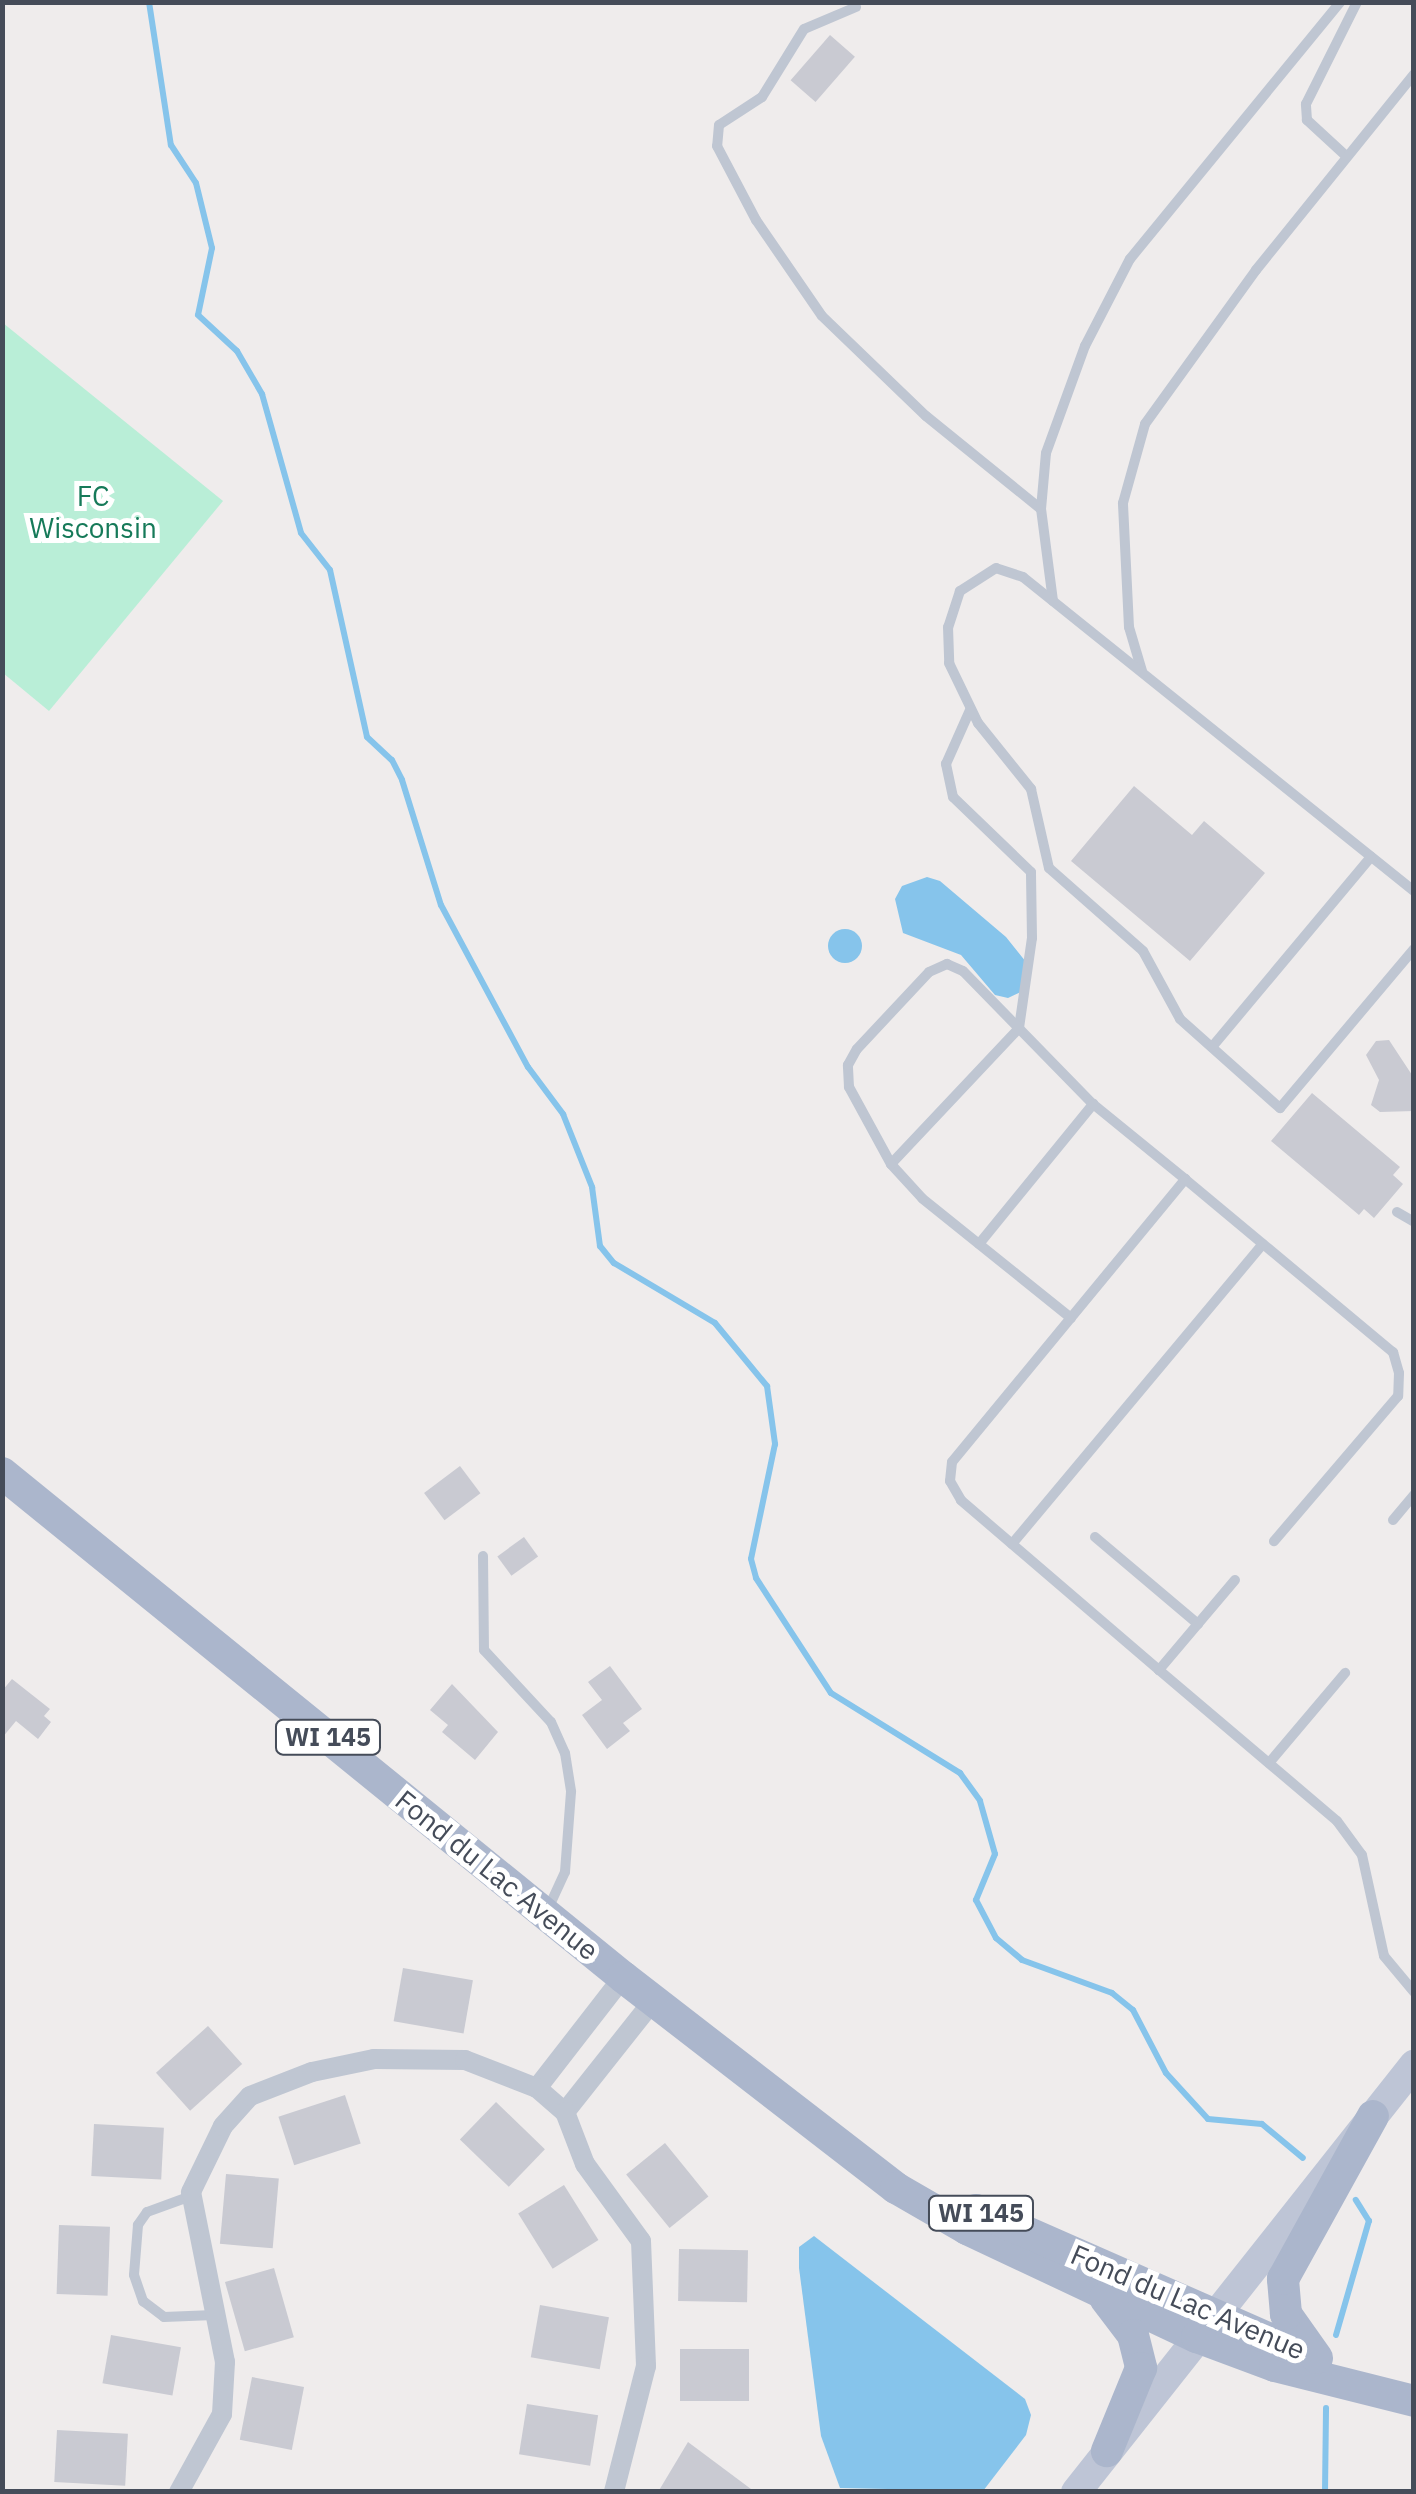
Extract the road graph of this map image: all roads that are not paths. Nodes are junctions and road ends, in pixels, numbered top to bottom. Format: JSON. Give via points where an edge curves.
{"nodes":[{"id":1,"x":1340,"y":2,"type":"edge"},
{"id":2,"x":1357,"y":2,"type":"edge"},
{"id":3,"x":856,"y":8,"type":"dead end"},
{"id":4,"x":1414,"y":74,"type":"edge"},
{"id":5,"x":1345,"y":155,"type":"junction"},
{"id":6,"x":1041,"y":509,"type":"junction"},
{"id":7,"x":1053,"y":602,"type":"junction"},
{"id":8,"x":1143,"y":674,"type":"junction"},
{"id":9,"x":970,"y":710,"type":"junction"},
{"id":10,"x":1370,"y":856,"type":"junction"},
{"id":11,"x":1414,"y":890,"type":"edge"},
{"id":12,"x":1414,"y":949,"type":"edge"},
{"id":13,"x":1019,"y":1028,"type":"junction"},
{"id":14,"x":1212,"y":1047,"type":"junction"},
{"id":15,"x":1094,"y":1104,"type":"junction"},
{"id":16,"x":891,"y":1164,"type":"junction"},
{"id":17,"x":1185,"y":1179,"type":"junction"},
{"id":18,"x":1397,"y":1212,"type":"dead end"},
{"id":19,"x":1414,"y":1222,"type":"edge"},
{"id":20,"x":979,"y":1244,"type":"junction"},
{"id":21,"x":1263,"y":1244,"type":"junction"},
{"id":22,"x":1071,"y":1318,"type":"junction"},
{"id":23,"x":2,"y":1472,"type":"edge"},
{"id":24,"x":1414,"y":1495,"type":"edge"},
{"id":25,"x":1393,"y":1520,"type":"dead end"},
{"id":26,"x":1095,"y":1537,"type":"dead end"},
{"id":27,"x":1274,"y":1542,"type":"dead end"},
{"id":28,"x":1012,"y":1544,"type":"junction"},
{"id":29,"x":483,"y":1556,"type":"dead end"},
{"id":30,"x":1235,"y":1580,"type":"dead end"},
{"id":31,"x":1198,"y":1624,"type":"junction"},
{"id":32,"x":1159,"y":1670,"type":"junction"},
{"id":33,"x":1346,"y":1673,"type":"dead end"},
{"id":34,"x":1269,"y":1763,"type":"junction"},
{"id":35,"x":546,"y":1914,"type":"junction"},
{"id":36,"x":624,"y":1978,"type":"junction"},
{"id":37,"x":1414,"y":1992,"type":"edge"},
{"id":38,"x":653,"y":2001,"type":"junction"},
{"id":39,"x":1414,"y":2065,"type":"edge"},
{"id":40,"x":762,"y":2084,"type":"junction"},
{"id":41,"x":536,"y":2088,"type":"junction"},
{"id":42,"x":565,"y":2112,"type":"junction"},
{"id":43,"x":1373,"y":2116,"type":"junction"},
{"id":44,"x":192,"y":2196,"type":"junction"},
{"id":45,"x":1102,"y":2294,"type":"junction"},
{"id":46,"x":214,"y":2314,"type":"junction"},
{"id":47,"x":1206,"y":2326,"type":"junction"},
{"id":48,"x":1317,"y":2358,"type":"junction"},
{"id":49,"x":1414,"y":2380,"type":"edge"},
{"id":50,"x":1414,"y":2401,"type":"edge"},
{"id":51,"x":1108,"y":2451,"type":"junction"},
{"id":52,"x":179,"y":2492,"type":"edge"},
{"id":53,"x":614,"y":2492,"type":"edge"},
{"id":54,"x":1076,"y":2492,"type":"edge"}],
"edges":[{"from":1,"to":6,"type":"lane","via":[[1130,259],[1085,346],[1046,453]]},
{"from":2,"to":5,"type":"lane","via":[[1306,104],[1306,120]]},
{"from":3,"to":6,"type":"lane","via":[[804,29],[762,97],[720,125],[717,146],[756,220],[822,316],[926,416]]},
{"from":4,"to":5,"type":"lane"},
{"from":5,"to":8,"type":"lane","via":[[1178,373],[1134,450],[1124,489],[1124,546],[1129,626]]},
{"from":6,"to":7,"type":"lane"},
{"from":7,"to":8,"type":"lane"},
{"from":7,"to":9,"type":"lane","via":[[1010,570],[980,573],[965,584],[954,601],[947,646]]},
{"from":8,"to":10,"type":"lane"},
{"from":9,"to":13,"type":"lane","via":[[946,764],[953,796],[1031,872],[1032,938]]},
{"from":9,"to":14,"type":"lane","via":[[1031,789],[1050,868],[1143,952],[1180,1018]]},
{"from":10,"to":11,"type":"lane"},
{"from":10,"to":14,"type":"lane"},
{"from":12,"to":14,"type":"lane","via":[[1280,1108]]},
{"from":13,"to":15,"type":"lane"},
{"from":13,"to":16,"type":"lane"},
{"from":13,"to":16,"type":"lane","via":[[963,971],[947,964],[929,972],[848,1065],[849,1087]]},
{"from":15,"to":17,"type":"lane"},
{"from":15,"to":20,"type":"lane"},
{"from":16,"to":20,"type":"lane"},
{"from":17,"to":21,"type":"lane"},
{"from":17,"to":22,"type":"lane"},
{"from":18,"to":19,"type":"lane"},
{"from":20,"to":22,"type":"lane"},
{"from":21,"to":27,"type":"lane","via":[[1393,1352],[1399,1373],[1398,1396]]},
{"from":21,"to":28,"type":"lane"},
{"from":22,"to":28,"type":"lane","via":[[952,1462],[950,1481],[961,1500]]},
{"from":23,"to":35,"type":"main road","name":"Fond du Lac Avenue","number":"WI 145"},
{"from":24,"to":25,"type":"lane"},
{"from":26,"to":31,"type":"lane"},
{"from":28,"to":32,"type":"lane"},
{"from":29,"to":35,"type":"lane","via":[[484,1650],[552,1722],[565,1753],[571,1792],[565,1872]]},
{"from":30,"to":31,"type":"lane"},
{"from":31,"to":32,"type":"lane"},
{"from":32,"to":34,"type":"lane"},
{"from":33,"to":34,"type":"lane"},
{"from":34,"to":37,"type":"lane","via":[[1336,1821],[1362,1856],[1384,1956]]},
{"from":35,"to":36,"type":"main road","name":"Fond du Lac Avenue","number":"WI 145"},
{"from":36,"to":38,"type":"main road","name":"Fond du Lac Avenue","number":"WI 145"},
{"from":36,"to":41,"type":"street"},
{"from":38,"to":40,"type":"main road","name":"Fond du Lac Avenue","number":"WI 145"},
{"from":38,"to":42,"type":"street"},
{"from":39,"to":43,"type":"street"},
{"from":40,"to":45,"type":"main road","name":"Fond du Lac Avenue","number":"WI 145","via":[[827,2141],[910,2197]]},
{"from":40,"to":47,"type":"main road","name":"Fond du Lac Avenue","number":"WI 145","via":[[976,2210]]},
{"from":41,"to":42,"type":"street"},
{"from":41,"to":44,"type":"street","via":[[465,2060],[374,2059],[312,2072],[250,2096],[223,2126]]},
{"from":42,"to":53,"type":"street","via":[[585,2164],[641,2241],[646,2366]]},
{"from":43,"to":47,"type":"street"},
{"from":43,"to":48,"type":"main road","via":[[1283,2279],[1286,2314]]},
{"from":44,"to":46,"type":"street"},
{"from":44,"to":46,"type":"lane","via":[[147,2212],[138,2225],[134,2276],[144,2301],[164,2317]]},
{"from":45,"to":47,"type":"main road","name":"Fond du Lac Avenue","number":"WI 145"},
{"from":45,"to":51,"type":"main road","via":[[1133,2336],[1141,2368]]},
{"from":46,"to":52,"type":"street","via":[[226,2362],[222,2414]]},
{"from":47,"to":48,"type":"main road","name":"Fond du Lac Avenue","number":"WI 145"},
{"from":47,"to":50,"type":"main road","name":"Fond du Lac Avenue","number":"WI 145","via":[[1274,2366]]},
{"from":47,"to":51,"type":"street"},
{"from":48,"to":49,"type":"main road","name":"Fond du Lac Avenue","number":"WI 145"},
{"from":51,"to":54,"type":"street"}]}
